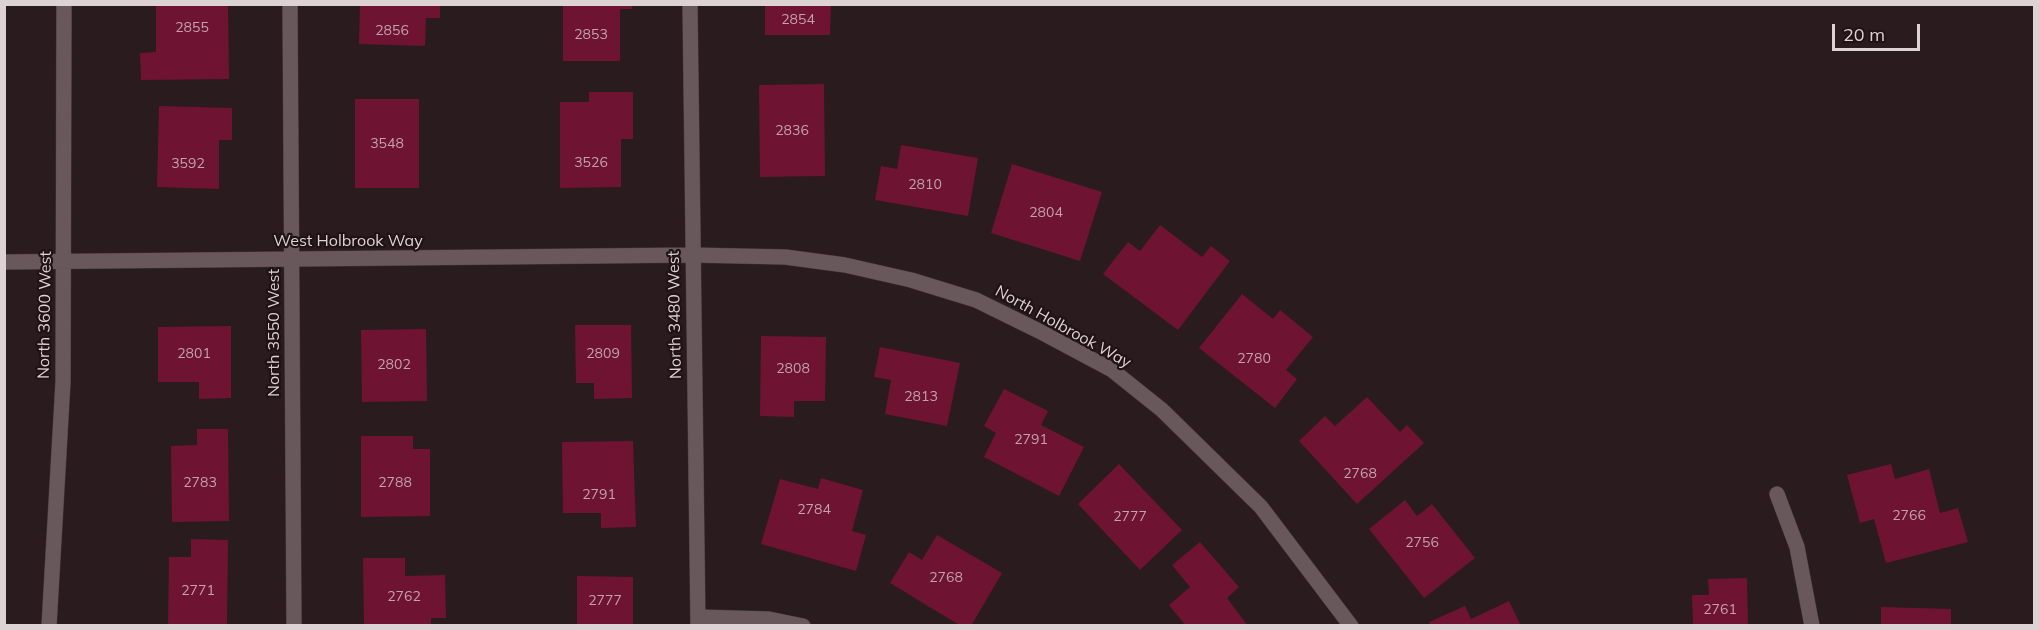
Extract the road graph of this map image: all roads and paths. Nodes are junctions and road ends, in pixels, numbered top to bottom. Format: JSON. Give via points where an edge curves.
{"nodes":[{"id":1,"x":64,"y":4,"type":"edge"},
{"id":2,"x":290,"y":4,"type":"edge"},
{"id":3,"x":690,"y":4,"type":"edge"},
{"id":4,"x":692,"y":255,"type":"junction"},
{"id":5,"x":292,"y":259,"type":"junction"},
{"id":6,"x":64,"y":261,"type":"junction"},
{"id":7,"x":4,"y":262,"type":"edge"},
{"id":8,"x":1776,"y":494,"type":"dead end"},
{"id":9,"x":698,"y":621,"type":"edge"},
{"id":10,"x":49,"y":626,"type":"edge"},
{"id":11,"x":294,"y":626,"type":"edge"},
{"id":12,"x":803,"y":626,"type":"edge"},
{"id":13,"x":1351,"y":626,"type":"edge"},
{"id":14,"x":1812,"y":626,"type":"edge"}],
"edges":[{"from":1,"to":6,"type":"street","name":"North 3600 West"},
{"from":2,"to":5,"type":"street","name":"North 3550 West"},
{"from":3,"to":4,"type":"street","name":"North 3480 West"},
{"from":4,"to":5,"type":"street","name":"West Holbrook Way"},
{"from":4,"to":9,"type":"street","name":"North 3480 West"},
{"from":4,"to":13,"type":"street","name":"North Holbrook Way","via":[[785,257],[911,280],[976,300],[1112,370],[1162,410],[1261,507]]},
{"from":5,"to":6,"type":"street","name":"West Holbrook Way"},
{"from":5,"to":11,"type":"street","name":"North 3550 West"},
{"from":6,"to":7,"type":"street","name":"West Holbrook Way"},
{"from":6,"to":10,"type":"street","name":"North 3600 West","via":[[60,440]]},
{"from":8,"to":14,"type":"street","via":[[1797,547]]},
{"from":9,"to":12,"type":"street","via":[[768,618]]}]}
